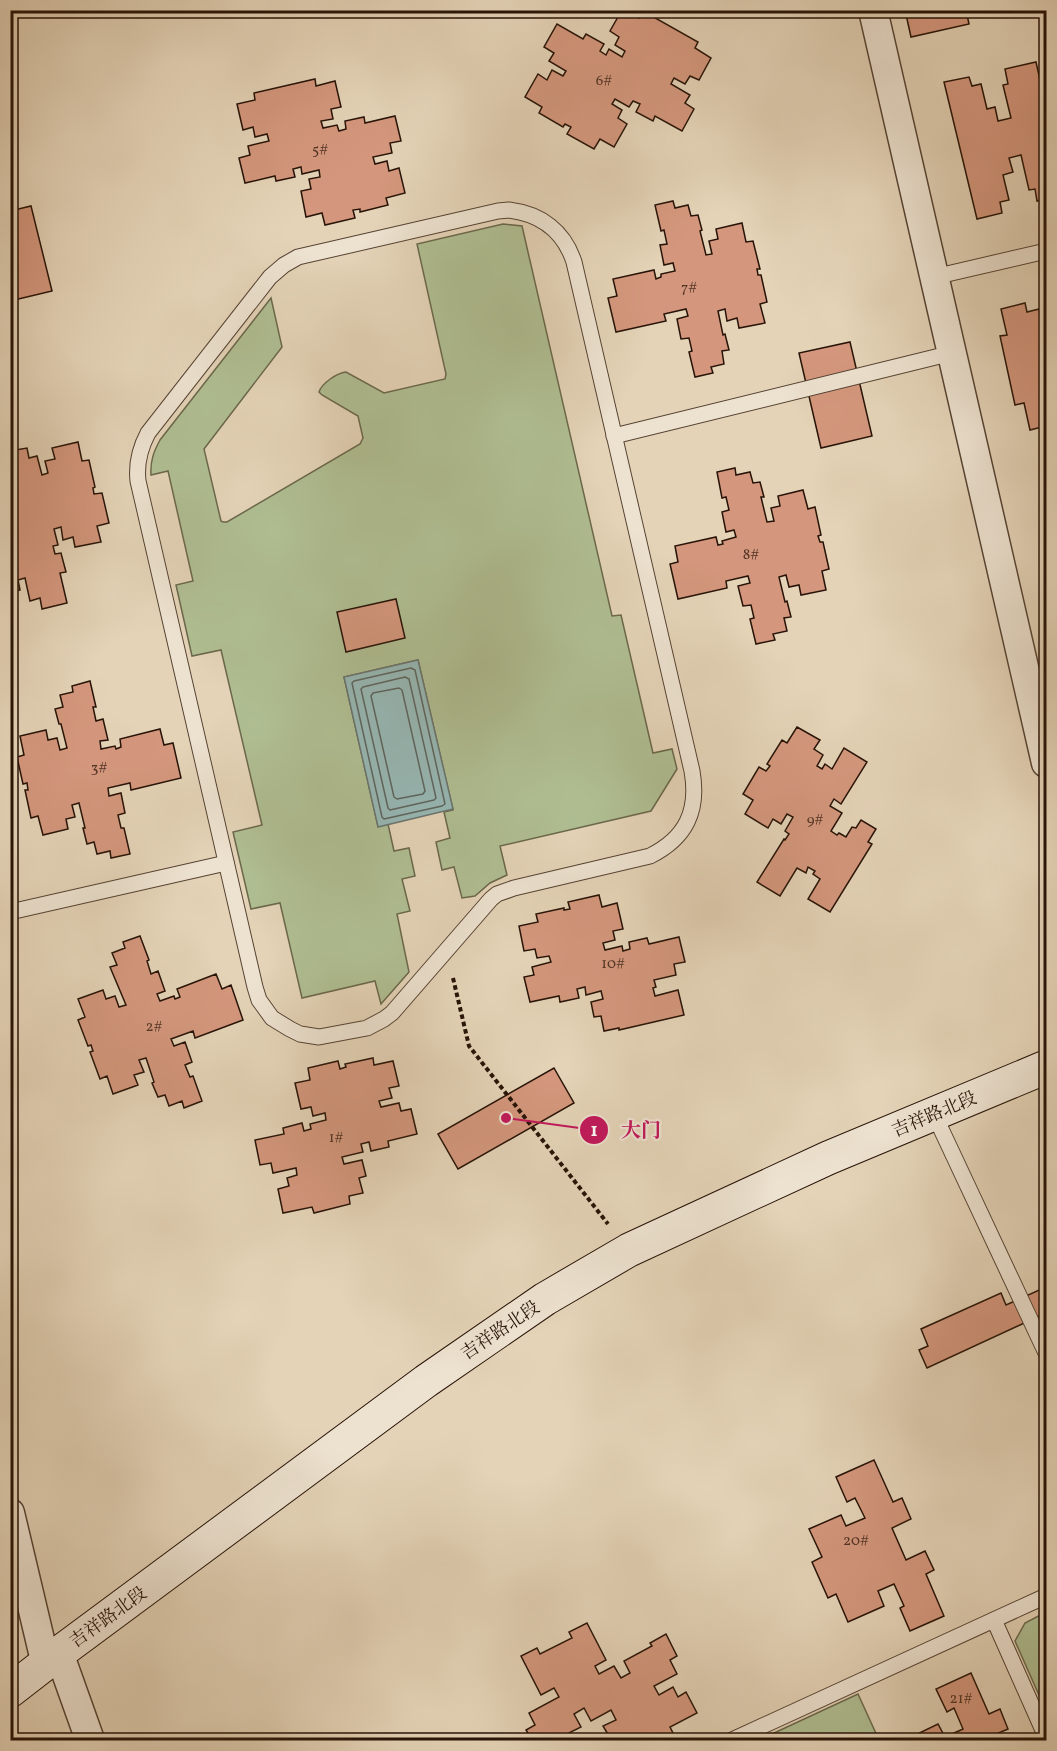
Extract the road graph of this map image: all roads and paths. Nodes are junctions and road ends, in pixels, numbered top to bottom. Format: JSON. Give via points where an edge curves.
{"nodes":[{"id":1,"x":873,"y":10,"type":"edge"},
{"id":2,"x":1047,"y":251,"type":"edge"},
{"id":3,"x":934,"y":277,"type":"junction"},
{"id":4,"x":952,"y":353,"type":"junction"},
{"id":5,"x":614,"y":436,"type":"junction"},
{"id":6,"x":1047,"y":763,"type":"edge"},
{"id":7,"x":226,"y":863,"type":"junction"},
{"id":8,"x":10,"y":912,"type":"edge"},
{"id":9,"x":447,"y":950,"type":"junction"},
{"id":10,"x":1047,"y":1067,"type":"edge"},
{"id":11,"x":934,"y":1114,"type":"junction"},
{"id":12,"x":629,"y":1250,"type":"junction"},
{"id":13,"x":1047,"y":1353,"type":"edge"},
{"id":14,"x":10,"y":1513,"type":"edge"},
{"id":15,"x":1047,"y":1596,"type":"edge"},
{"id":16,"x":994,"y":1620,"type":"junction"},
{"id":17,"x":53,"y":1659,"type":"junction"},
{"id":18,"x":10,"y":1691,"type":"edge"},
{"id":19,"x":1047,"y":1737,"type":"edge"},
{"id":20,"x":90,"y":1740,"type":"edge"},
{"id":21,"x":732,"y":1740,"type":"edge"}],
"edges":[{"from":1,"to":3,"type":"street"},
{"from":2,"to":3,"type":"lane"},
{"from":3,"to":4,"type":"street"},
{"from":4,"to":5,"type":"lane"},
{"from":4,"to":6,"type":"street"},
{"from":5,"to":7,"type":"lane","via":[[571,252],[558,233],[538,218],[518,211],[498,211],[298,257],[270,277],[148,432],[138,463],[138,481]]},
{"from":5,"to":9,"type":"lane","via":[[692,771],[693,810],[676,839],[650,856],[497,894]]},
{"from":7,"to":8,"type":"lane"},
{"from":7,"to":9,"type":"lane","via":[[259,1000],[272,1018],[300,1034],[330,1036],[367,1028],[384,1019]]},
{"from":9,"to":12,"type":"path","via":[[469,1046]]},
{"from":10,"to":11,"type":"street","name":"吉祥路北段"},
{"from":11,"to":12,"type":"street","name":"吉祥路北段"},
{"from":11,"to":13,"type":"lane"},
{"from":12,"to":17,"type":"street","name":"吉祥路北段","via":[[545,1299],[426,1381]]},
{"from":14,"to":17,"type":"street"},
{"from":15,"to":16,"type":"lane"},
{"from":16,"to":19,"type":"lane"},
{"from":16,"to":21,"type":"lane"},
{"from":17,"to":18,"type":"street","name":"吉祥路北段"},
{"from":17,"to":20,"type":"street"}]}
